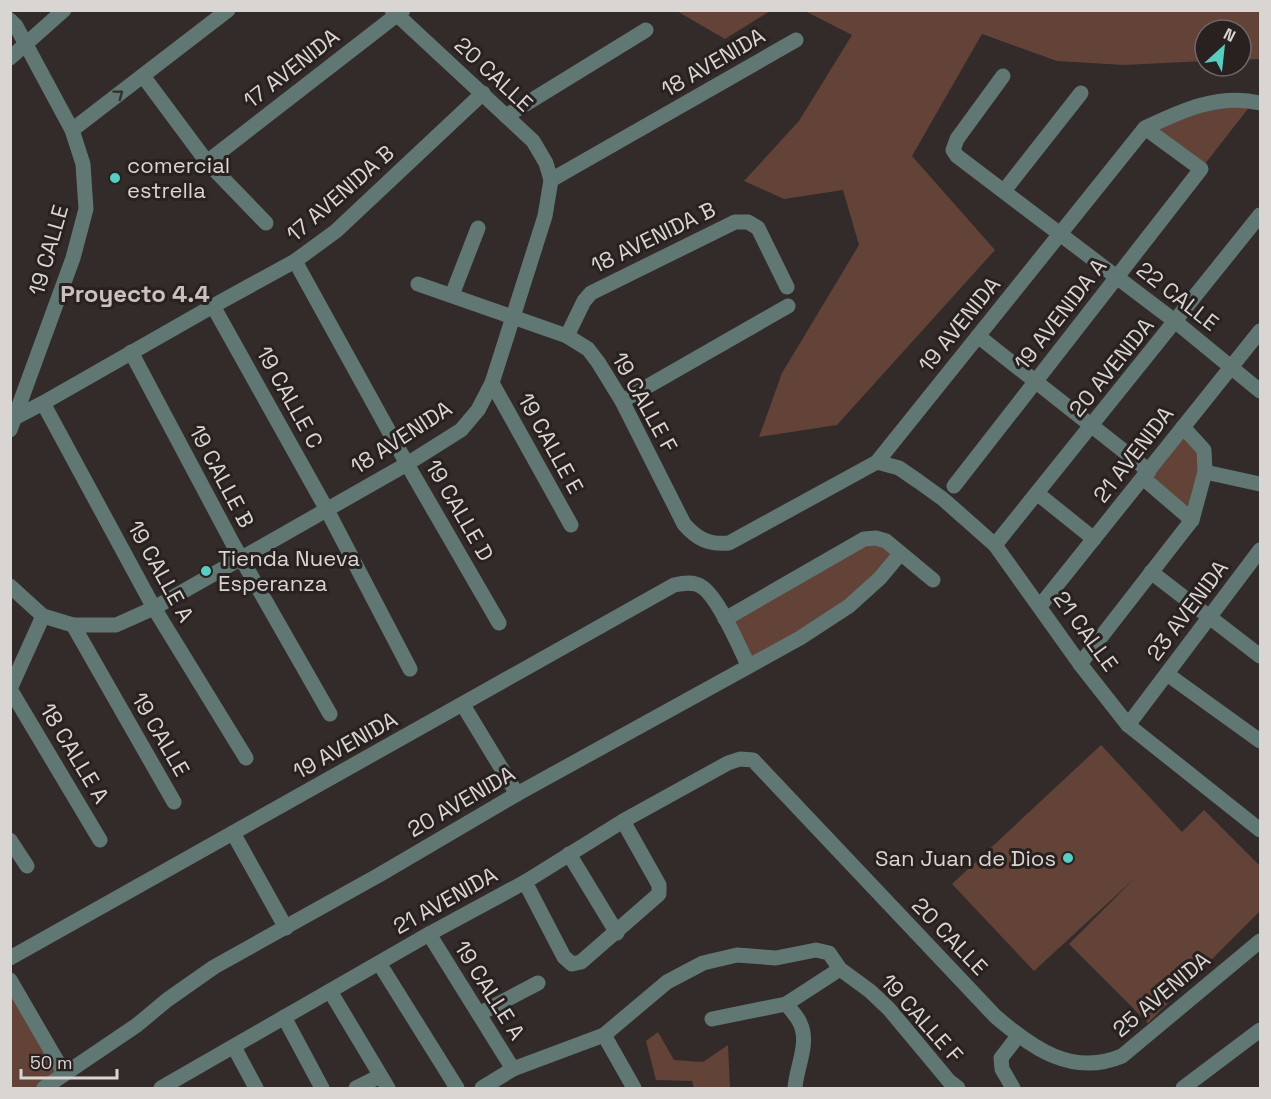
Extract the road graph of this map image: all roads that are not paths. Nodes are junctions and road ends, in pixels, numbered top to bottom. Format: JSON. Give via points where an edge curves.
{"nodes":[{"id":1,"x":64,"y":10,"type":"edge"},
{"id":2,"x":228,"y":10,"type":"edge"},
{"id":3,"x":397,"y":12,"type":"edge"},
{"id":4,"x":10,"y":20,"type":"edge"},
{"id":5,"x":646,"y":30,"type":"dead end"},
{"id":6,"x":796,"y":40,"type":"dead end"},
{"id":7,"x":26,"y":45,"type":"junction"},
{"id":8,"x":10,"y":58,"type":"edge"},
{"id":9,"x":143,"y":76,"type":"junction"},
{"id":10,"x":1003,"y":76,"type":"dead end"},
{"id":11,"x":483,"y":93,"type":"junction"},
{"id":12,"x":1081,"y":93,"type":"dead end"},
{"id":13,"x":1260,"y":103,"type":"edge"},
{"id":14,"x":506,"y":116,"type":"junction"},
{"id":15,"x":1145,"y":128,"type":"junction"},
{"id":16,"x":72,"y":130,"type":"junction"},
{"id":17,"x":207,"y":162,"type":"junction"},
{"id":18,"x":551,"y":180,"type":"junction"},
{"id":19,"x":1004,"y":191,"type":"junction"},
{"id":20,"x":1260,"y":215,"type":"edge"},
{"id":21,"x":266,"y":223,"type":"dead end"},
{"id":22,"x":478,"y":228,"type":"dead end"},
{"id":23,"x":1059,"y":235,"type":"junction"},
{"id":24,"x":296,"y":261,"type":"junction"},
{"id":25,"x":1117,"y":277,"type":"junction"},
{"id":26,"x":418,"y":284,"type":"dead end"},
{"id":27,"x":787,"y":287,"type":"dead end"},
{"id":28,"x":452,"y":295,"type":"junction"},
{"id":29,"x":213,"y":306,"type":"junction"},
{"id":30,"x":788,"y":306,"type":"dead end"},
{"id":31,"x":514,"y":316,"type":"junction"},
{"id":32,"x":1176,"y":322,"type":"junction"},
{"id":33,"x":1260,"y":331,"type":"edge"},
{"id":34,"x":567,"y":336,"type":"junction"},
{"id":35,"x":978,"y":336,"type":"junction"},
{"id":36,"x":131,"y":352,"type":"junction"},
{"id":37,"x":1232,"y":367,"type":"junction"},
{"id":38,"x":1036,"y":381,"type":"junction"},
{"id":39,"x":492,"y":383,"type":"junction"},
{"id":40,"x":1260,"y":391,"type":"edge"},
{"id":41,"x":49,"y":400,"type":"junction"},
{"id":42,"x":622,"y":401,"type":"junction"},
{"id":43,"x":12,"y":424,"type":"edge"},
{"id":44,"x":1092,"y":425,"type":"junction"},
{"id":45,"x":1183,"y":427,"type":"junction"},
{"id":46,"x":877,"y":462,"type":"junction"},
{"id":47,"x":407,"y":464,"type":"junction"},
{"id":48,"x":1205,"y":472,"type":"junction"},
{"id":49,"x":1146,"y":475,"type":"junction"},
{"id":50,"x":1260,"y":484,"type":"edge"},
{"id":51,"x":954,"y":486,"type":"dead end"},
{"id":52,"x":1038,"y":494,"type":"junction"},
{"id":53,"x":327,"y":510,"type":"junction"},
{"id":54,"x":1192,"y":520,"type":"junction"},
{"id":55,"x":571,"y":525,"type":"dead end"},
{"id":56,"x":1094,"y":539,"type":"junction"},
{"id":57,"x":707,"y":542,"type":"joint"},
{"id":58,"x":995,"y":545,"type":"junction"},
{"id":59,"x":1260,"y":550,"type":"edge"},
{"id":60,"x":900,"y":554,"type":"junction"},
{"id":61,"x":241,"y":558,"type":"junction"},
{"id":62,"x":1151,"y":572,"type":"junction"},
{"id":63,"x":933,"y":580,"type":"dead end"},
{"id":64,"x":10,"y":586,"type":"edge"},
{"id":65,"x":1040,"y":606,"type":"junction"},
{"id":66,"x":154,"y":608,"type":"junction"},
{"id":67,"x":43,"y":616,"type":"junction"},
{"id":68,"x":1210,"y":616,"type":"junction"},
{"id":69,"x":725,"y":619,"type":"junction"},
{"id":70,"x":499,"y":623,"type":"dead end"},
{"id":71,"x":73,"y":625,"type":"junction"},
{"id":72,"x":1260,"y":656,"type":"edge"},
{"id":73,"x":1080,"y":664,"type":"junction"},
{"id":74,"x":748,"y":665,"type":"junction"},
{"id":75,"x":410,"y":669,"type":"dead end"},
{"id":76,"x":1167,"y":674,"type":"junction"},
{"id":77,"x":10,"y":689,"type":"edge"},
{"id":78,"x":463,"y":705,"type":"junction"},
{"id":79,"x":330,"y":714,"type":"dead end"},
{"id":80,"x":1128,"y":725,"type":"junction"},
{"id":81,"x":1260,"y":741,"type":"edge"},
{"id":82,"x":246,"y":758,"type":"dead end"},
{"id":83,"x":753,"y":760,"type":"joint"},
{"id":84,"x":517,"y":794,"type":"junction"},
{"id":85,"x":174,"y":802,"type":"dead end"},
{"id":86,"x":623,"y":821,"type":"junction"},
{"id":87,"x":1260,"y":828,"type":"edge"},
{"id":88,"x":234,"y":834,"type":"junction"},
{"id":89,"x":10,"y":840,"type":"edge"},
{"id":90,"x":100,"y":840,"type":"dead end"},
{"id":91,"x":569,"y":854,"type":"junction"},
{"id":92,"x":27,"y":866,"type":"dead end"},
{"id":93,"x":525,"y":882,"type":"junction"},
{"id":94,"x":286,"y":928,"type":"junction"},
{"id":95,"x":617,"y":933,"type":"junction"},
{"id":96,"x":429,"y":934,"type":"junction"},
{"id":97,"x":1260,"y":941,"type":"edge"},
{"id":98,"x":10,"y":958,"type":"edge"},
{"id":99,"x":379,"y":963,"type":"junction"},
{"id":100,"x":840,"y":969,"type":"junction"},
{"id":101,"x":10,"y":980,"type":"edge"},
{"id":102,"x":538,"y":983,"type":"dead end"},
{"id":103,"x":330,"y":991,"type":"junction"},
{"id":104,"x":786,"y":1004,"type":"junction"},
{"id":105,"x":479,"y":1014,"type":"junction"},
{"id":106,"x":284,"y":1017,"type":"junction"},
{"id":107,"x":712,"y":1019,"type":"dead end"},
{"id":108,"x":1260,"y":1030,"type":"edge"},
{"id":109,"x":604,"y":1035,"type":"junction"},
{"id":110,"x":1018,"y":1036,"type":"junction"},
{"id":111,"x":234,"y":1047,"type":"junction"},
{"id":112,"x":1048,"y":1054,"type":"joint"},
{"id":113,"x":513,"y":1069,"type":"junction"},
{"id":114,"x":64,"y":1073,"type":"junction"},
{"id":115,"x":384,"y":1082,"type":"edge"},
{"id":116,"x":628,"y":1086,"type":"edge"},
{"id":117,"x":44,"y":1089,"type":"edge"},
{"id":118,"x":161,"y":1089,"type":"edge"},
{"id":119,"x":256,"y":1089,"type":"edge"},
{"id":120,"x":322,"y":1089,"type":"edge"},
{"id":121,"x":356,"y":1089,"type":"edge"},
{"id":122,"x":457,"y":1089,"type":"edge"},
{"id":123,"x":482,"y":1089,"type":"edge"},
{"id":124,"x":795,"y":1089,"type":"edge"},
{"id":125,"x":958,"y":1089,"type":"edge"},
{"id":126,"x":1012,"y":1089,"type":"edge"},
{"id":127,"x":1183,"y":1089,"type":"edge"}],
"edges":[{"from":1,"to":7,"type":"street"},
{"from":2,"to":9,"type":"street"},
{"from":3,"to":11,"type":"street","name":"20 CALLE"},
{"from":3,"to":17,"type":"street","name":"17 AVENIDA"},
{"from":4,"to":7,"type":"street","name":"19 CALLE"},
{"from":5,"to":14,"type":"street"},
{"from":6,"to":18,"type":"street","name":"18 AVENIDA"},
{"from":7,"to":8,"type":"street"},
{"from":7,"to":16,"type":"street","name":"19 CALLE"},
{"from":16,"to":9,"type":"street","one_way":true},
{"from":9,"to":17,"type":"street"},
{"from":10,"to":19,"type":"street","name":"22 CALLE","via":[[953,150]]},
{"from":11,"to":14,"type":"street","name":"20 CALLE"},
{"from":11,"to":24,"type":"street","name":"17 AVENIDA B","via":[[336,231]]},
{"from":12,"to":19,"type":"street"},
{"from":13,"to":15,"type":"street","name":"19 AVENIDA","via":[[1220,100],[1184,110]]},
{"from":14,"to":18,"type":"street","name":"20 CALLE","via":[[533,141]]},
{"from":15,"to":23,"type":"street","name":"19 AVENIDA"},
{"from":15,"to":25,"type":"street","name":"19 AVENIDA A","via":[[1201,169]]},
{"from":16,"to":43,"type":"street","name":"19 CALLE","via":[[83,164],[86,209],[73,258]]},
{"from":17,"to":21,"type":"street"},
{"from":18,"to":31,"type":"street","name":"18 AVENIDA","via":[[545,216]]},
{"from":19,"to":23,"type":"street","name":"22 CALLE"},
{"from":20,"to":32,"type":"street","name":"20 AVENIDA"},
{"from":22,"to":28,"type":"street"},
{"from":23,"to":25,"type":"street","name":"22 CALLE"},
{"from":23,"to":35,"type":"street","name":"19 AVENIDA"},
{"from":24,"to":29,"type":"street","name":"17 AVENIDA B"},
{"from":24,"to":47,"type":"street","name":"19 CALLE D"},
{"from":25,"to":32,"type":"street","name":"22 CALLE"},
{"from":25,"to":38,"type":"street","name":"19 AVENIDA A"},
{"from":26,"to":28,"type":"street"},
{"from":27,"to":34,"type":"street","name":"18 AVENIDA B","via":[[758,228],[748,222],[735,222],[591,293]]},
{"from":28,"to":31,"type":"street"},
{"from":29,"to":36,"type":"street","name":"17 AVENIDA B"},
{"from":29,"to":53,"type":"street","name":"19 CALLE C"},
{"from":30,"to":42,"type":"street"},
{"from":31,"to":34,"type":"street","name":"19 CALLE F"},
{"from":31,"to":39,"type":"street","name":"18 AVENIDA"},
{"from":32,"to":37,"type":"street","name":"22 CALLE"},
{"from":32,"to":44,"type":"street","name":"20 AVENIDA"},
{"from":33,"to":37,"type":"street","name":"21 AVENIDA"},
{"from":34,"to":42,"type":"street","name":"19 CALLE F","via":[[588,348]]},
{"from":35,"to":38,"type":"street"},
{"from":35,"to":46,"type":"street","name":"19 AVENIDA"},
{"from":36,"to":41,"type":"street","name":"17 AVENIDA B"},
{"from":36,"to":61,"type":"street","name":"19 CALLE B"},
{"from":37,"to":40,"type":"street","name":"22 CALLE"},
{"from":37,"to":45,"type":"street","name":"21 AVENIDA"},
{"from":38,"to":44,"type":"street"},
{"from":38,"to":51,"type":"street","name":"19 AVENIDA A"},
{"from":39,"to":47,"type":"street","name":"18 AVENIDA","via":[[478,410],[461,430]]},
{"from":39,"to":55,"type":"street","name":"19 CALLE E"},
{"from":41,"to":43,"type":"street"},
{"from":41,"to":66,"type":"street","name":"19 CALLE A"},
{"from":42,"to":57,"type":"street","name":"19 CALLE F","via":[[684,524]]},
{"from":44,"to":49,"type":"street"},
{"from":44,"to":52,"type":"street","name":"20 AVENIDA"},
{"from":45,"to":48,"type":"street","via":[[1204,450]]},
{"from":45,"to":49,"type":"street","name":"21 AVENIDA"},
{"from":46,"to":57,"type":"street","name":"19 AVENIDA","via":[[729,543]]},
{"from":46,"to":58,"type":"street","name":"21 CALLE","via":[[898,468],[944,499]]},
{"from":47,"to":53,"type":"street","name":"18 AVENIDA"},
{"from":47,"to":70,"type":"street","name":"19 CALLE D"},
{"from":48,"to":50,"type":"street"},
{"from":48,"to":54,"type":"street"},
{"from":49,"to":54,"type":"street"},
{"from":49,"to":56,"type":"street","name":"21 AVENIDA"},
{"from":52,"to":56,"type":"street"},
{"from":52,"to":58,"type":"street","name":"20 AVENIDA"},
{"from":53,"to":61,"type":"street","name":"18 AVENIDA"},
{"from":53,"to":75,"type":"street","name":"19 CALLE C"},
{"from":54,"to":62,"type":"street"},
{"from":56,"to":65,"type":"street","name":"21 AVENIDA"},
{"from":58,"to":65,"type":"street","name":"21 CALLE"},
{"from":59,"to":68,"type":"street","name":"23 AVENIDA"},
{"from":60,"to":63,"type":"street"},
{"from":60,"to":69,"type":"street","via":[[886,541],[864,539]]},
{"from":60,"to":74,"type":"street","name":"20 AVENIDA","via":[[849,606]]},
{"from":61,"to":66,"type":"street","name":"18 AVENIDA"},
{"from":61,"to":79,"type":"street","name":"19 CALLE B"},
{"from":62,"to":68,"type":"street"},
{"from":62,"to":73,"type":"street"},
{"from":64,"to":67,"type":"street"},
{"from":65,"to":73,"type":"street","name":"21 CALLE"},
{"from":66,"to":71,"type":"street","name":"18 AVENIDA","via":[[116,625]]},
{"from":66,"to":82,"type":"street","name":"19 CALLE A"},
{"from":67,"to":71,"type":"street","name":"18 AVENIDA"},
{"from":67,"to":77,"type":"street"},
{"from":68,"to":72,"type":"street"},
{"from":68,"to":76,"type":"street","name":"23 AVENIDA"},
{"from":69,"to":74,"type":"street"},
{"from":69,"to":78,"type":"street","name":"19 AVENIDA","via":[[703,587],[694,583],[674,585]]},
{"from":71,"to":85,"type":"street","name":"19 CALLE"},
{"from":73,"to":80,"type":"street","name":"21 CALLE"},
{"from":74,"to":84,"type":"street","name":"20 AVENIDA"},
{"from":76,"to":80,"type":"street","name":"23 AVENIDA"},
{"from":76,"to":81,"type":"street"},
{"from":77,"to":90,"type":"street","name":"18 CALLE A"},
{"from":78,"to":84,"type":"street"},
{"from":78,"to":88,"type":"street","name":"19 AVENIDA"},
{"from":80,"to":87,"type":"street","name":"21 CALLE"},
{"from":83,"to":86,"type":"street","name":"21 AVENIDA","via":[[728,763]]},
{"from":83,"to":110,"type":"street","name":"20 CALLE"},
{"from":84,"to":94,"type":"street","name":"20 AVENIDA"},
{"from":86,"to":91,"type":"street","name":"21 AVENIDA"},
{"from":86,"to":95,"type":"street","via":[[659,885],[659,894]]},
{"from":88,"to":94,"type":"street"},
{"from":88,"to":98,"type":"street","name":"19 AVENIDA"},
{"from":89,"to":92,"type":"street"},
{"from":91,"to":93,"type":"street","name":"21 AVENIDA"},
{"from":91,"to":95,"type":"street"},
{"from":93,"to":95,"type":"street","via":[[564,957],[572,964],[581,962]]},
{"from":93,"to":96,"type":"street","name":"21 AVENIDA"},
{"from":94,"to":114,"type":"street","name":"20 AVENIDA","via":[[214,967]]},
{"from":96,"to":99,"type":"street","name":"21 AVENIDA"},
{"from":96,"to":105,"type":"street","name":"19 CALLE A"},
{"from":97,"to":112,"type":"street","name":"25 AVENIDA","via":[[1122,1056],[1106,1063],[1087,1064],[1067,1062]]},
{"from":99,"to":103,"type":"street","name":"21 AVENIDA"},
{"from":99,"to":122,"type":"street"},
{"from":100,"to":104,"type":"street"},
{"from":100,"to":109,"type":"street","name":"19 CALLE F","via":[[829,953],[816,950],[776,958],[737,955],[703,963],[667,982]]},
{"from":100,"to":125,"type":"street","name":"19 CALLE F","via":[[889,1009]]},
{"from":101,"to":114,"type":"street"},
{"from":102,"to":105,"type":"street"},
{"from":103,"to":106,"type":"street","name":"21 AVENIDA"},
{"from":103,"to":115,"type":"street"},
{"from":104,"to":107,"type":"street"},
{"from":104,"to":124,"type":"street","via":[[801,1024],[804,1042]]},
{"from":105,"to":113,"type":"street","name":"19 CALLE A"},
{"from":106,"to":111,"type":"street","name":"21 AVENIDA"},
{"from":106,"to":120,"type":"street"},
{"from":108,"to":127,"type":"street"},
{"from":109,"to":113,"type":"street"},
{"from":109,"to":116,"type":"street"},
{"from":110,"to":112,"type":"street","name":"20 CALLE"},
{"from":110,"to":126,"type":"street","via":[[1001,1058]]},
{"from":111,"to":118,"type":"street","name":"21 AVENIDA"},
{"from":111,"to":119,"type":"street"},
{"from":113,"to":123,"type":"street"},
{"from":114,"to":117,"type":"street","name":"20 AVENIDA"},
{"from":115,"to":121,"type":"street"}]}
